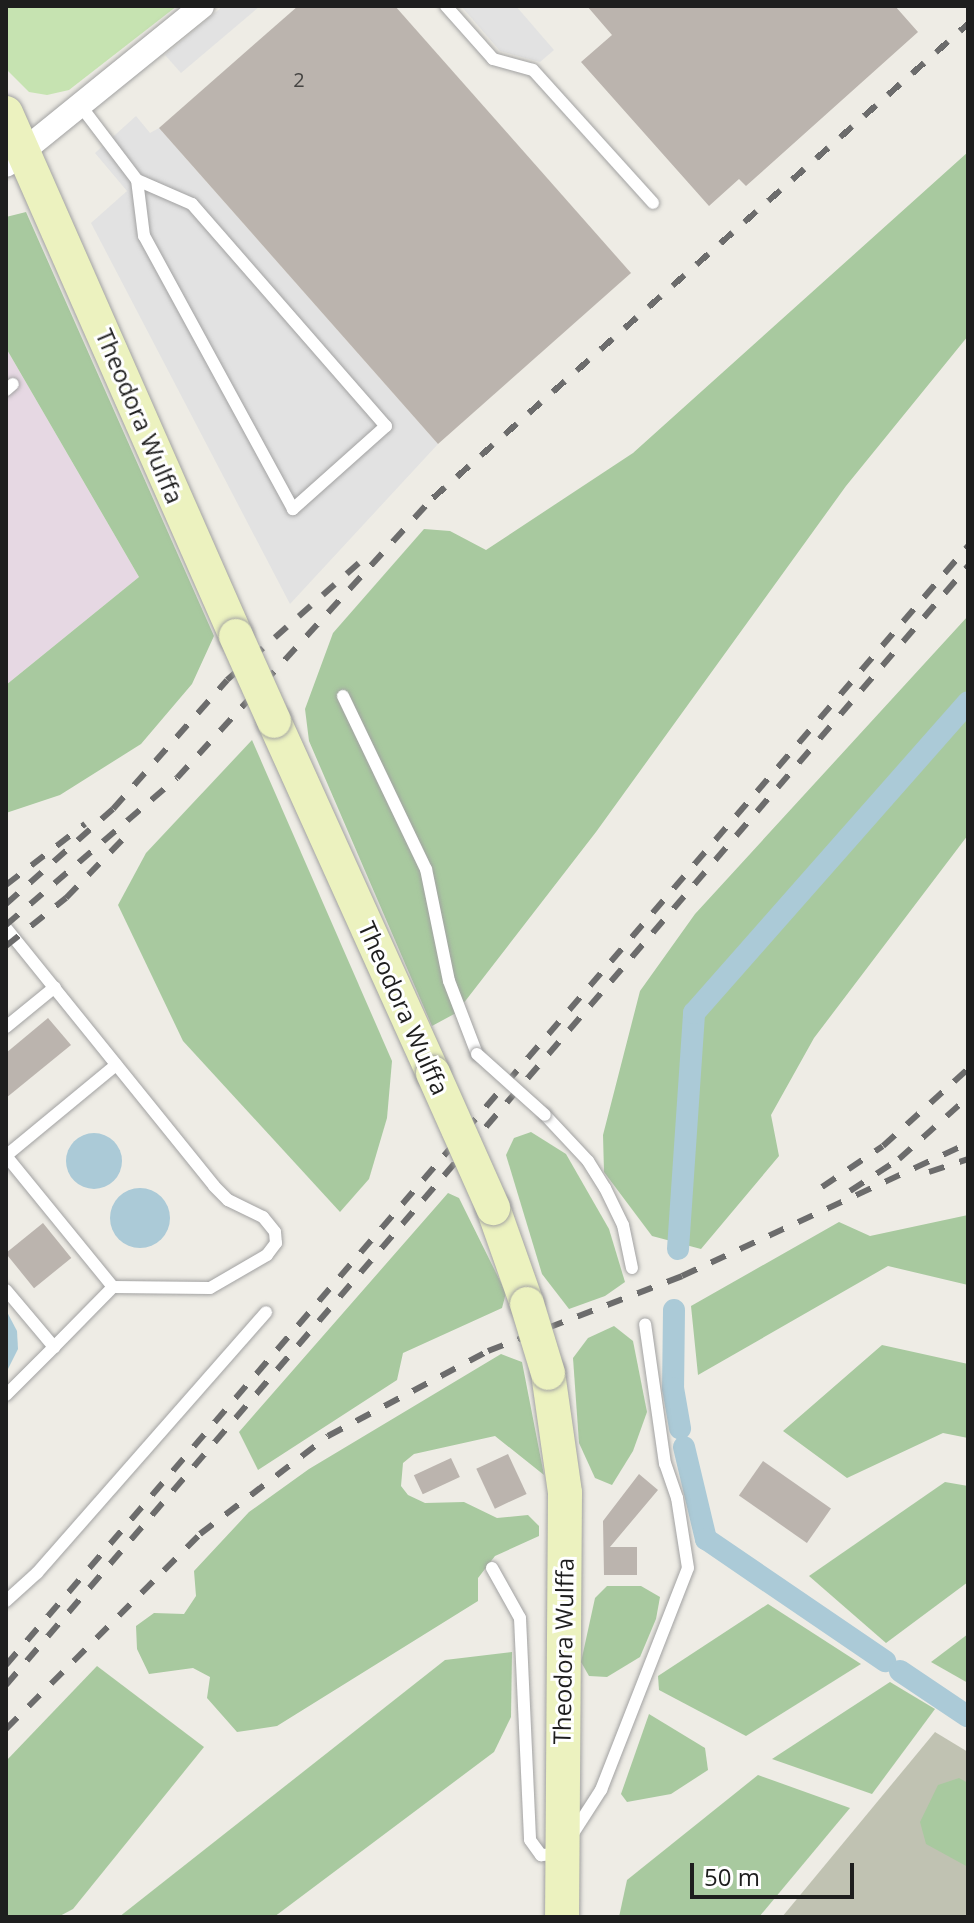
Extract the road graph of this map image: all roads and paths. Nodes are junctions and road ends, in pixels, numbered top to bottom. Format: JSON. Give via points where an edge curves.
{"nodes":[{"id":1,"x":202,"y":6,"type":"edge"},
{"id":2,"x":446,"y":6,"type":"edge"},
{"id":3,"x":80,"y":105,"type":"junction"},
{"id":4,"x":6,"y":113,"type":"edge"},
{"id":5,"x":15,"y":157,"type":"edge"},
{"id":6,"x":137,"y":180,"type":"junction"},
{"id":7,"x":653,"y":203,"type":"dead end"},
{"id":8,"x":343,"y":696,"type":"dead end"},
{"id":9,"x":6,"y":928,"type":"edge"},
{"id":10,"x":55,"y":987,"type":"junction"},
{"id":11,"x":6,"y":1027,"type":"edge"},
{"id":12,"x":116,"y":1065,"type":"junction"},
{"id":13,"x":7,"y":1155,"type":"edge"},
{"id":14,"x":632,"y":1268,"type":"dead end"},
{"id":15,"x":113,"y":1287,"type":"junction"},
{"id":16,"x":6,"y":1290,"type":"edge"},
{"id":17,"x":266,"y":1312,"type":"dead end"},
{"id":18,"x":645,"y":1324,"type":"dead end"},
{"id":19,"x":54,"y":1347,"type":"junction"},
{"id":20,"x":6,"y":1395,"type":"edge"},
{"id":21,"x":492,"y":1568,"type":"dead end"},
{"id":22,"x":6,"y":1601,"type":"edge"},
{"id":23,"x":560,"y":1855,"type":"junction"},
{"id":24,"x":562,"y":1917,"type":"edge"}],
"edges":[{"from":1,"to":3,"type":"street"},
{"from":2,"to":7,"type":"lane","via":[[493,59],[533,70]]},
{"from":3,"to":5,"type":"street"},
{"from":3,"to":6,"type":"lane"},
{"from":4,"to":5,"type":"street","name":"Theodora Wulffa"},
{"from":5,"to":23,"type":"street","name":"Theodora Wulffa","bridge":true,"via":[[433,1073],[493,1208],[527,1304],[548,1373],[565,1493]]},
{"from":6,"to":6,"type":"lane","via":[[192,204],[386,426],[293,509],[144,236]]},
{"from":8,"to":14,"type":"lane","bridge":true,"via":[[426,869],[449,981],[477,1054],[545,1115],[605,1188],[623,1225]]},
{"from":9,"to":10,"type":"lane"},
{"from":10,"to":11,"type":"lane"},
{"from":10,"to":12,"type":"lane"},
{"from":12,"to":13,"type":"lane"},
{"from":12,"to":15,"type":"lane","via":[[214,1186],[228,1200],[263,1217],[275,1232],[276,1243],[267,1255],[210,1288]]},
{"from":13,"to":15,"type":"lane"},
{"from":15,"to":19,"type":"lane"},
{"from":16,"to":19,"type":"lane"},
{"from":17,"to":22,"type":"lane","via":[[37,1573]]},
{"from":18,"to":23,"type":"lane","via":[[665,1464],[677,1498],[688,1568],[601,1790]]},
{"from":19,"to":20,"type":"lane"},
{"from":21,"to":23,"type":"lane","via":[[520,1618],[530,1840],[541,1855]]},
{"from":23,"to":24,"type":"street","name":"Theodora Wulffa"}]}
